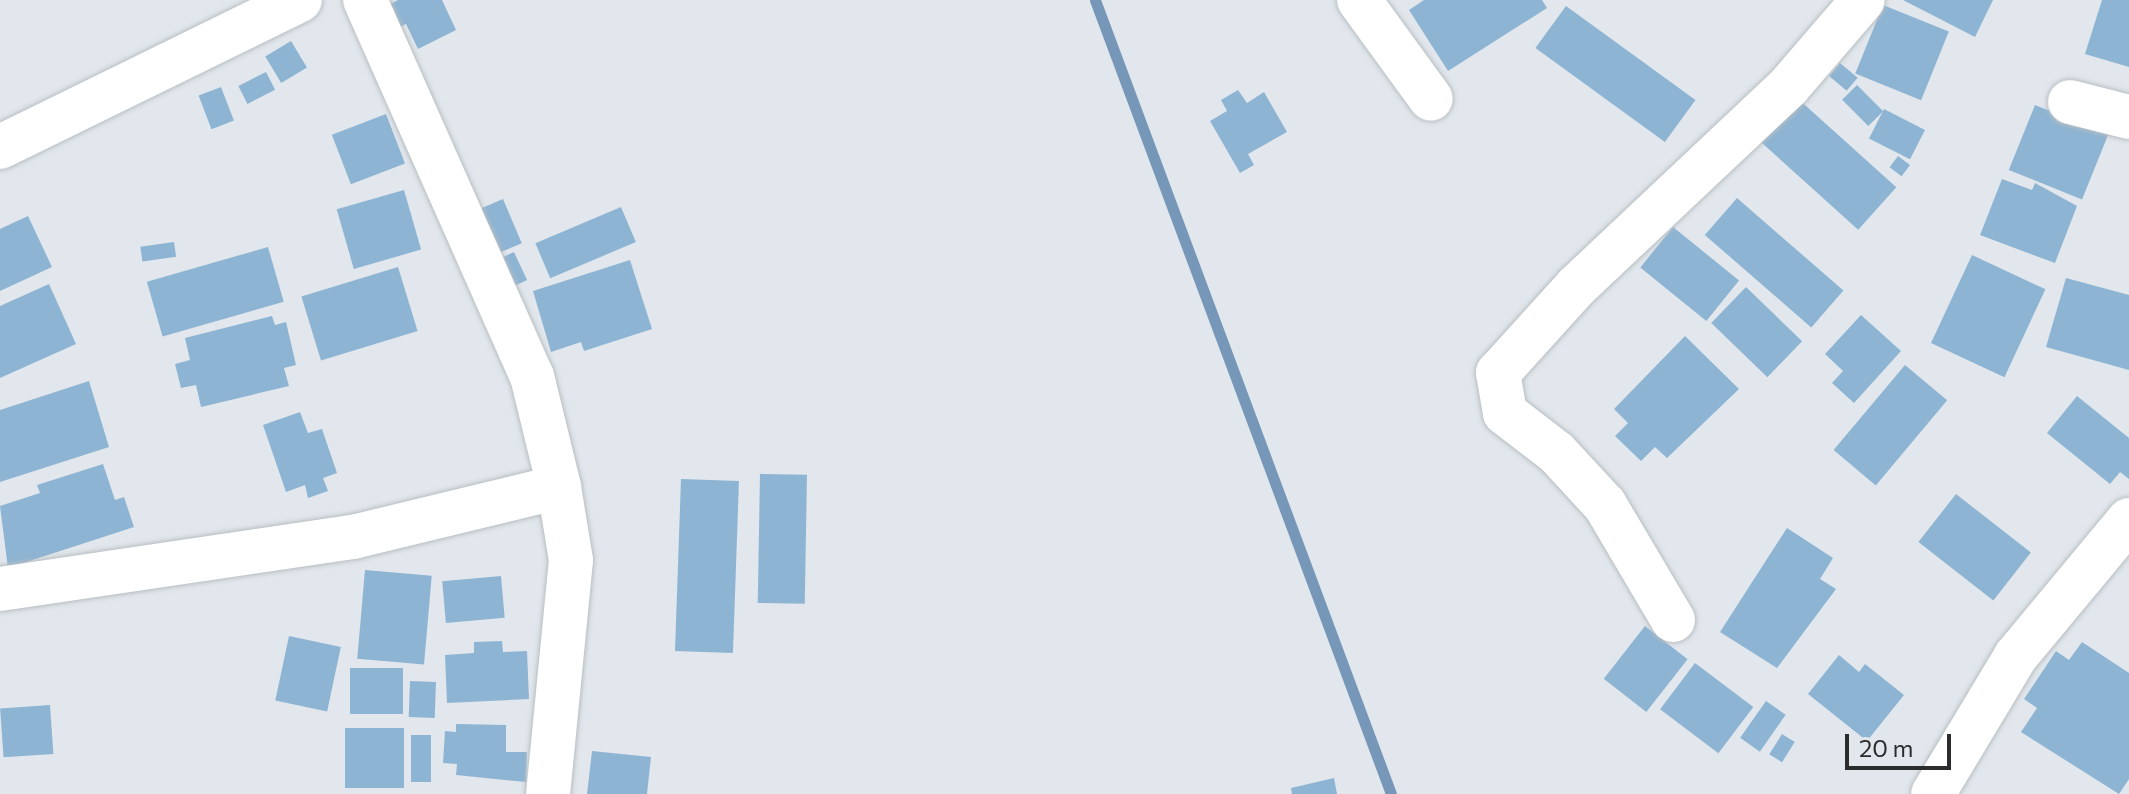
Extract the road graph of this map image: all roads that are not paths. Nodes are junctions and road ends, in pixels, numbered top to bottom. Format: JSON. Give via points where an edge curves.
{"nodes":[{"id":1,"x":300,"y":0,"type":"edge"},
{"id":2,"x":365,"y":0,"type":"edge"},
{"id":3,"x":1359,"y":0,"type":"edge"},
{"id":4,"x":1863,"y":0,"type":"edge"},
{"id":5,"x":1431,"y":99,"type":"dead end"},
{"id":6,"x":2070,"y":102,"type":"dead end"},
{"id":7,"x":2129,"y":117,"type":"edge"},
{"id":8,"x":0,"y":147,"type":"edge"},
{"id":9,"x":559,"y":487,"type":"junction"},
{"id":10,"x":2121,"y":541,"type":"edge"},
{"id":11,"x":0,"y":589,"type":"edge"},
{"id":12,"x":1673,"y":620,"type":"dead end"},
{"id":13,"x":548,"y":794,"type":"edge"},
{"id":14,"x":1933,"y":794,"type":"edge"}],
"edges":[{"from":1,"to":8,"type":"street"},
{"from":2,"to":9,"type":"street","via":[[532,376]]},
{"from":3,"to":5,"type":"street"},
{"from":4,"to":12,"type":"street","via":[[1789,86],[1577,286],[1498,373],[1505,413],[1557,453],[1605,505]]},
{"from":6,"to":7,"type":"street"},
{"from":9,"to":11,"type":"street","via":[[353,537]]},
{"from":9,"to":13,"type":"street","via":[[571,560]]},
{"from":10,"to":14,"type":"street","via":[[2016,656]]}]}
